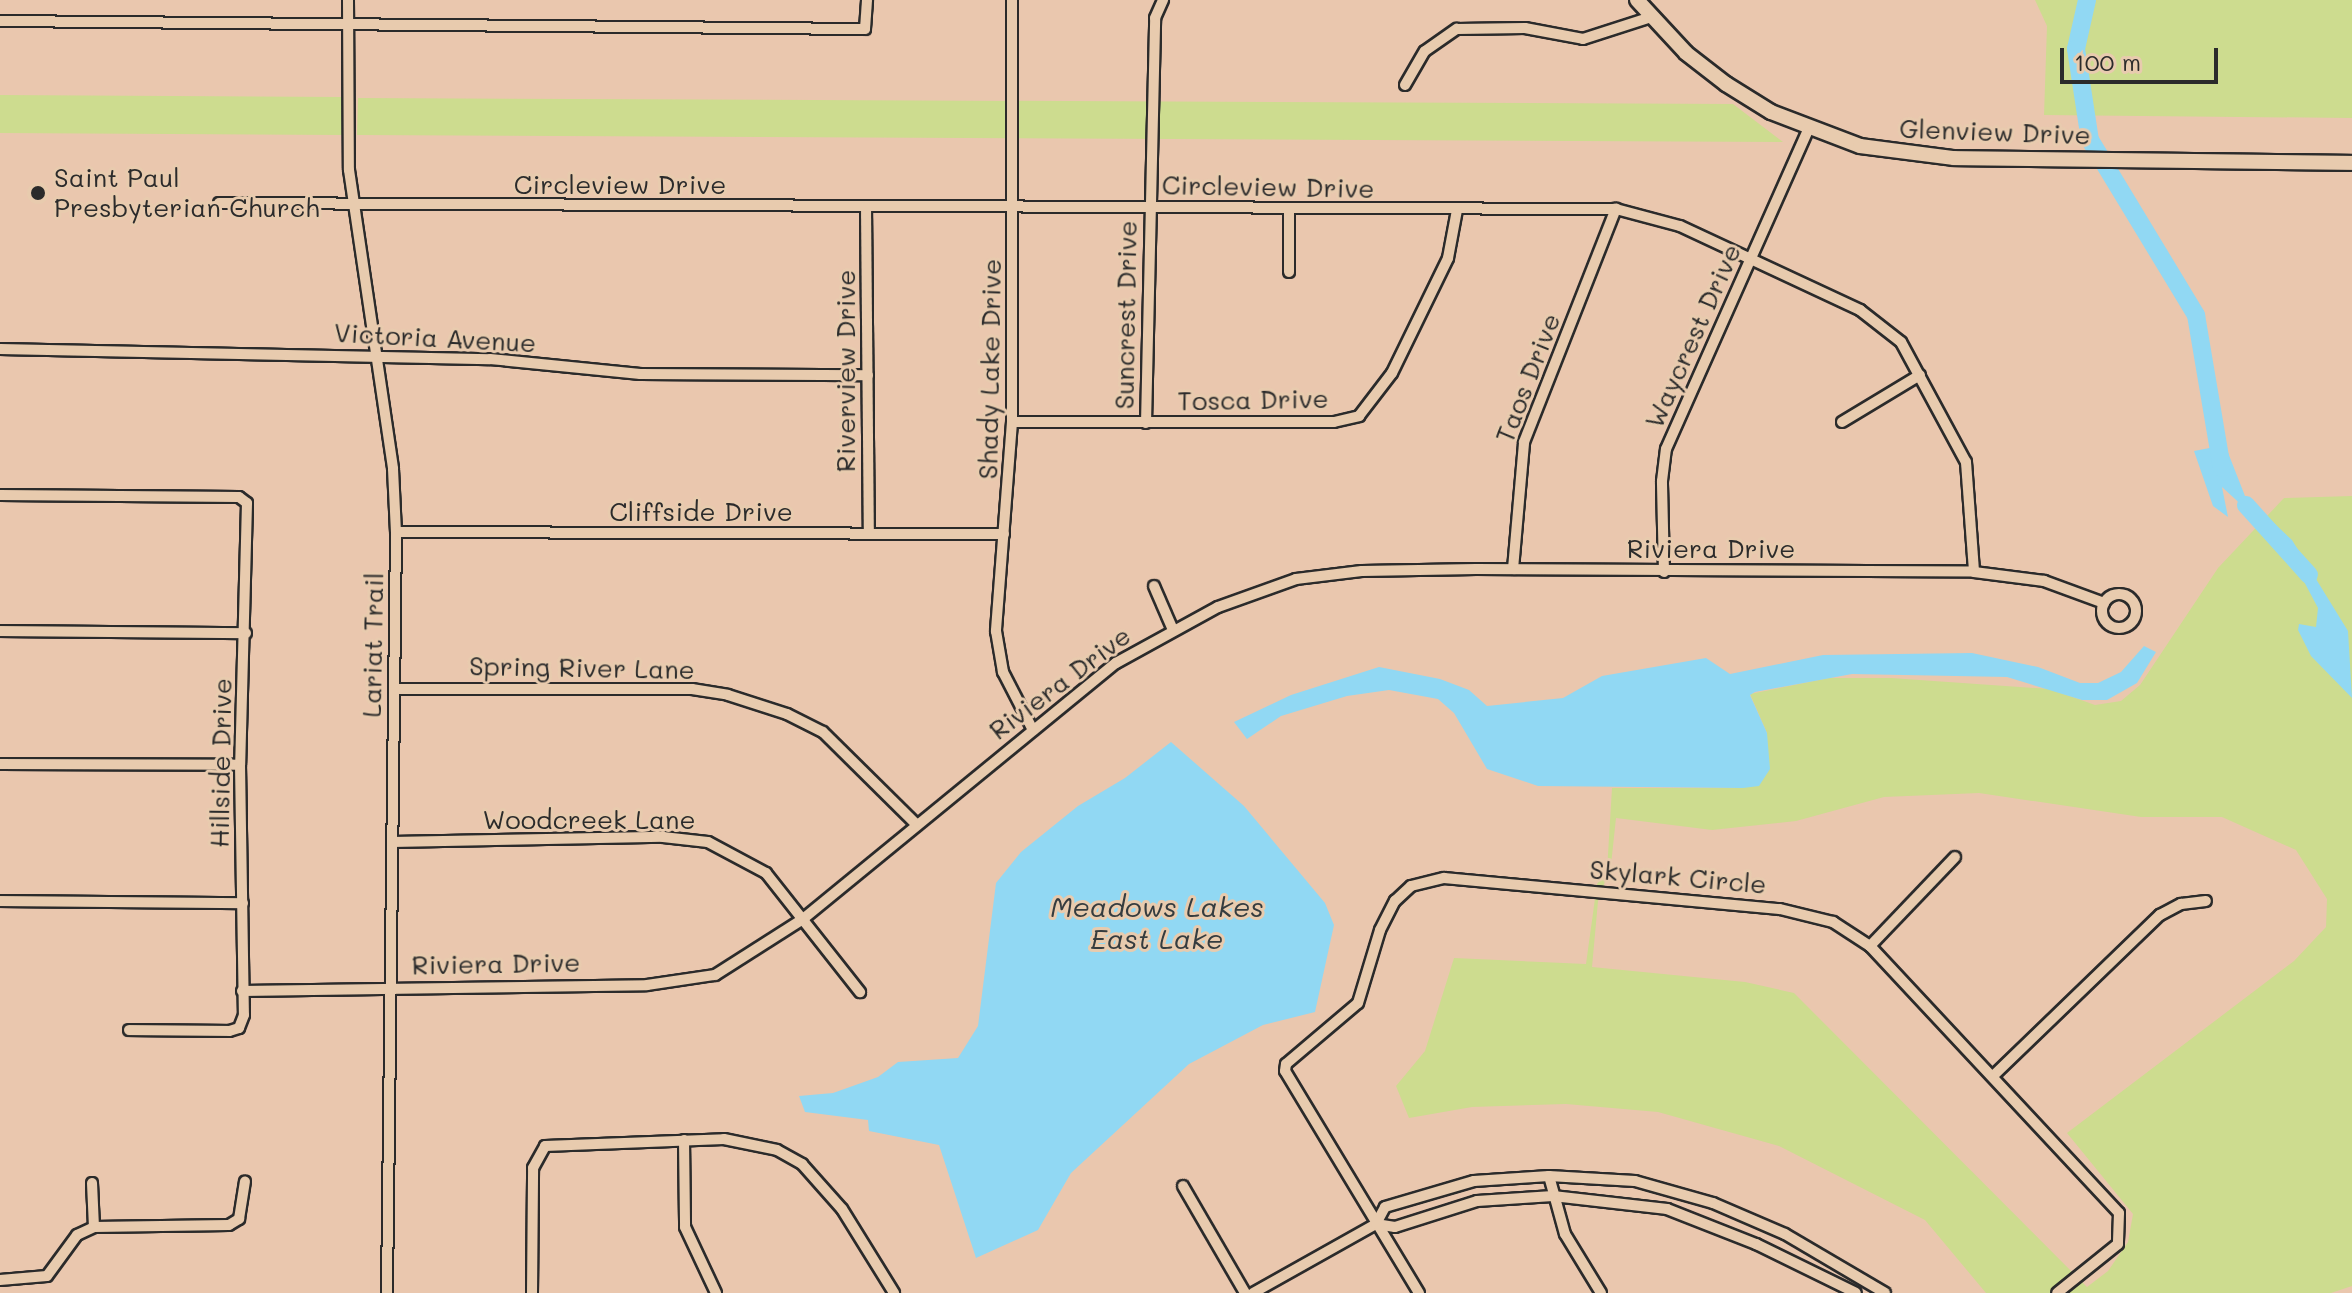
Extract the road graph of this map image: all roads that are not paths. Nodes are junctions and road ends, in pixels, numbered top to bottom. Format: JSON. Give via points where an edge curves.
{"nodes":[{"id":1,"x":348,"y":0,"type":"edge"},
{"id":2,"x":867,"y":0,"type":"edge"},
{"id":3,"x":1012,"y":0,"type":"edge"},
{"id":4,"x":1163,"y":0,"type":"edge"},
{"id":5,"x":1637,"y":0,"type":"edge"},
{"id":6,"x":1651,"y":17,"type":"junction"},
{"id":7,"x":0,"y":21,"type":"edge"},
{"id":8,"x":348,"y":23,"type":"junction"},
{"id":9,"x":1405,"y":85,"type":"dead end"},
{"id":10,"x":1809,"y":128,"type":"junction"},
{"id":11,"x":2352,"y":163,"type":"edge"},
{"id":12,"x":219,"y":203,"type":"dead end"},
{"id":13,"x":355,"y":204,"type":"junction"},
{"id":14,"x":866,"y":207,"type":"junction"},
{"id":15,"x":1150,"y":207,"type":"junction"},
{"id":16,"x":1015,"y":209,"type":"junction"},
{"id":17,"x":1289,"y":209,"type":"junction"},
{"id":18,"x":1616,"y":209,"type":"junction"},
{"id":19,"x":1457,"y":210,"type":"junction"},
{"id":20,"x":1753,"y":259,"type":"junction"},
{"id":21,"x":1289,"y":272,"type":"dead end"},
{"id":22,"x":0,"y":349,"type":"edge"},
{"id":23,"x":377,"y":355,"type":"junction"},
{"id":24,"x":868,"y":375,"type":"junction"},
{"id":25,"x":1920,"y":375,"type":"junction"},
{"id":26,"x":1012,"y":422,"type":"junction"},
{"id":27,"x":1842,"y":422,"type":"dead end"},
{"id":28,"x":1146,"y":423,"type":"junction"},
{"id":29,"x":0,"y":495,"type":"edge"},
{"id":30,"x":396,"y":532,"type":"junction"},
{"id":31,"x":869,"y":534,"type":"junction"},
{"id":32,"x":1004,"y":534,"type":"junction"},
{"id":33,"x":1513,"y":569,"type":"junction"},
{"id":34,"x":1664,"y":572,"type":"junction"},
{"id":35,"x":1974,"y":572,"type":"junction"},
{"id":36,"x":1154,"y":586,"type":"dead end"},
{"id":37,"x":2104,"y":603,"type":"dead end"},
{"id":38,"x":1173,"y":630,"type":"junction"},
{"id":39,"x":0,"y":631,"type":"edge"},
{"id":40,"x":246,"y":633,"type":"junction"},
{"id":41,"x":395,"y":689,"type":"junction"},
{"id":42,"x":1033,"y":730,"type":"junction"},
{"id":43,"x":0,"y":764,"type":"edge"},
{"id":44,"x":240,"y":765,"type":"junction"},
{"id":45,"x":916,"y":824,"type":"junction"},
{"id":46,"x":392,"y":842,"type":"junction"},
{"id":47,"x":1955,"y":857,"type":"dead end"},
{"id":48,"x":0,"y":901,"type":"edge"},
{"id":49,"x":2206,"y":901,"type":"dead end"},
{"id":50,"x":243,"y":903,"type":"junction"},
{"id":51,"x":803,"y":919,"type":"junction"},
{"id":52,"x":1870,"y":946,"type":"junction"},
{"id":53,"x":389,"y":988,"type":"junction"},
{"id":54,"x":242,"y":991,"type":"junction"},
{"id":55,"x":860,"y":992,"type":"dead end"},
{"id":56,"x":129,"y":1030,"type":"dead end"},
{"id":57,"x":1993,"y":1076,"type":"junction"},
{"id":58,"x":684,"y":1140,"type":"junction"},
{"id":59,"x":1549,"y":1176,"type":"junction"},
{"id":60,"x":245,"y":1181,"type":"dead end"},
{"id":61,"x":92,"y":1183,"type":"dead end"},
{"id":62,"x":1183,"y":1186,"type":"dead end"},
{"id":63,"x":1553,"y":1196,"type":"junction"},
{"id":64,"x":1376,"y":1224,"type":"junction"},
{"id":65,"x":94,"y":1227,"type":"junction"},
{"id":66,"x":0,"y":1280,"type":"edge"},
{"id":67,"x":387,"y":1293,"type":"edge"},
{"id":68,"x":532,"y":1293,"type":"edge"},
{"id":69,"x":716,"y":1293,"type":"edge"},
{"id":70,"x":894,"y":1293,"type":"edge"},
{"id":71,"x":1245,"y":1293,"type":"edge"},
{"id":72,"x":1253,"y":1293,"type":"edge"},
{"id":73,"x":1419,"y":1293,"type":"edge"},
{"id":74,"x":1601,"y":1293,"type":"edge"},
{"id":75,"x":1856,"y":1293,"type":"edge"},
{"id":76,"x":1885,"y":1293,"type":"edge"},
{"id":77,"x":2057,"y":1293,"type":"edge"}],
"edges":[{"from":1,"to":8,"type":"street","name":"Lariat Trail"},
{"from":2,"to":8,"type":"street","via":[[865,29]]},
{"from":3,"to":16,"type":"street","name":"Shady Lake Drive"},
{"from":4,"to":15,"type":"street","name":"Suncrest Drive","via":[[1155,18]]},
{"from":5,"to":6,"type":"main road","name":"Glenview Drive"},
{"from":6,"to":9,"type":"street","via":[[1583,39],[1525,28],[1457,29],[1425,51]]},
{"from":6,"to":10,"type":"main road","name":"Glenview Drive","via":[[1726,84]]},
{"from":7,"to":8,"type":"street"},
{"from":8,"to":13,"type":"street","name":"Lariat Trail","via":[[349,170]]},
{"from":10,"to":11,"type":"main road","name":"Glenview Drive","via":[[1889,153]]},
{"from":10,"to":20,"type":"street","name":"Waycrest Drive"},
{"from":12,"to":13,"type":"street","name":"Circleview Drive"},
{"from":13,"to":14,"type":"street","name":"Circleview Drive"},
{"from":13,"to":23,"type":"street","name":"Lariat Trail"},
{"from":14,"to":16,"type":"street","name":"Circleview Drive"},
{"from":14,"to":24,"type":"street","name":"Riverview Drive"},
{"from":15,"to":16,"type":"street","name":"Circleview Drive"},
{"from":15,"to":17,"type":"street","name":"Circleview Drive"},
{"from":15,"to":28,"type":"street","name":"Suncrest Drive"},
{"from":16,"to":26,"type":"street","name":"Shady Lake Drive"},
{"from":17,"to":19,"type":"street","name":"Circleview Drive"},
{"from":17,"to":21,"type":"street"},
{"from":18,"to":19,"type":"street","name":"Circleview Drive"},
{"from":18,"to":20,"type":"street","name":"Circleview Drive","via":[[1680,226]]},
{"from":18,"to":33,"type":"street","name":"Taos Drive","via":[[1524,442]]},
{"from":19,"to":28,"type":"street","name":"Tosca Drive","via":[[1448,258],[1392,373],[1359,416],[1334,422]]},
{"from":20,"to":25,"type":"street","name":"Circleview Drive","via":[[1879,322],[1901,342]]},
{"from":20,"to":34,"type":"street","name":"Waycrest Drive","via":[[1666,449]]},
{"from":22,"to":23,"type":"street","name":"Victoria Avenue"},
{"from":23,"to":24,"type":"street","name":"Victoria Avenue","via":[[490,359],[640,374]]},
{"from":23,"to":30,"type":"street","name":"Lariat Trail"},
{"from":24,"to":31,"type":"street","name":"Riverview Drive"},
{"from":25,"to":27,"type":"street"},
{"from":25,"to":35,"type":"street","name":"Circleview Drive","via":[[1966,462]]},
{"from":26,"to":28,"type":"street","name":"Tosca Drive"},
{"from":26,"to":32,"type":"street","name":"Shady Lake Drive"},
{"from":29,"to":40,"type":"street","name":"Hillside Drive","via":[[245,498]]},
{"from":30,"to":31,"type":"street","name":"Cliffside Drive"},
{"from":30,"to":41,"type":"street","name":"Lariat Trail"},
{"from":31,"to":32,"type":"street","name":"Cliffside Drive"},
{"from":32,"to":42,"type":"street","name":"Shady Lake Drive","via":[[996,597],[999,658]]},
{"from":33,"to":34,"type":"street","name":"Riviera Drive"},
{"from":33,"to":38,"type":"street","name":"Riviera Drive","via":[[1325,574],[1271,586]]},
{"from":34,"to":35,"type":"street","name":"Riviera Drive"},
{"from":35,"to":37,"type":"street","name":"Riviera Drive","via":[[2044,581]]},
{"from":36,"to":38,"type":"street"},
{"from":38,"to":42,"type":"street","name":"Riviera Drive","via":[[1116,663]]},
{"from":39,"to":40,"type":"street"},
{"from":40,"to":44,"type":"street","name":"Hillside Drive"},
{"from":41,"to":45,"type":"street","name":"Spring River Lane","via":[[692,689],[739,698],[823,732]]},
{"from":41,"to":46,"type":"street","name":"Lariat Trail"},
{"from":42,"to":45,"type":"street","name":"Riviera Drive"},
{"from":43,"to":44,"type":"street"},
{"from":44,"to":50,"type":"street","name":"Hillside Drive"},
{"from":45,"to":51,"type":"street","name":"Riviera Drive"},
{"from":46,"to":51,"type":"street","name":"Woodcreek Lane","via":[[692,837],[766,873]]},
{"from":46,"to":53,"type":"street","name":"Lariat Trail"},
{"from":47,"to":52,"type":"street"},
{"from":48,"to":50,"type":"street"},
{"from":49,"to":57,"type":"street","via":[[2181,904],[2160,915]]},
{"from":50,"to":54,"type":"street","name":"Hillside Drive"},
{"from":51,"to":53,"type":"street","name":"Riviera Drive","via":[[743,961],[697,980]]},
{"from":51,"to":55,"type":"street","name":"Woodcreek Lane"},
{"from":52,"to":57,"type":"street","name":"Skylark Circle"},
{"from":52,"to":64,"type":"street","name":"Skylark Circle","via":[[1833,922],[1780,909],[1481,878],[1433,878],[1411,886],[1395,901],[1380,930],[1358,1003],[1286,1064],[1285,1071]]},
{"from":53,"to":54,"type":"street","name":"Riviera Drive"},
{"from":53,"to":67,"type":"street","name":"Lariat Trail"},
{"from":54,"to":56,"type":"street","name":"Hillside Drive","via":[[239,1028]]},
{"from":57,"to":77,"type":"street","name":"Skylark Circle","via":[[2119,1213],[2118,1244]]},
{"from":58,"to":68,"type":"street","via":[[573,1141],[540,1150],[533,1168]]},
{"from":58,"to":69,"type":"street","via":[[685,1227]]},
{"from":58,"to":70,"type":"street","via":[[753,1143],[802,1164],[842,1209]]},
{"from":59,"to":63,"type":"street"},
{"from":59,"to":64,"type":"street","via":[[1448,1186],[1385,1207]]},
{"from":59,"to":76,"type":"street","via":[[1635,1181],[1713,1203],[1785,1234]]},
{"from":60,"to":65,"type":"street","via":[[239,1219],[229,1225]]},
{"from":61,"to":65,"type":"street"},
{"from":62,"to":71,"type":"street"},
{"from":63,"to":64,"type":"street","via":[[1477,1201],[1395,1227]]},
{"from":63,"to":74,"type":"street","via":[[1565,1234]]},
{"from":63,"to":75,"type":"street","via":[[1631,1201],[1680,1214]]},
{"from":64,"to":72,"type":"street"},
{"from":64,"to":73,"type":"street"},
{"from":65,"to":66,"type":"street","via":[[77,1235],[47,1276]]}]}
